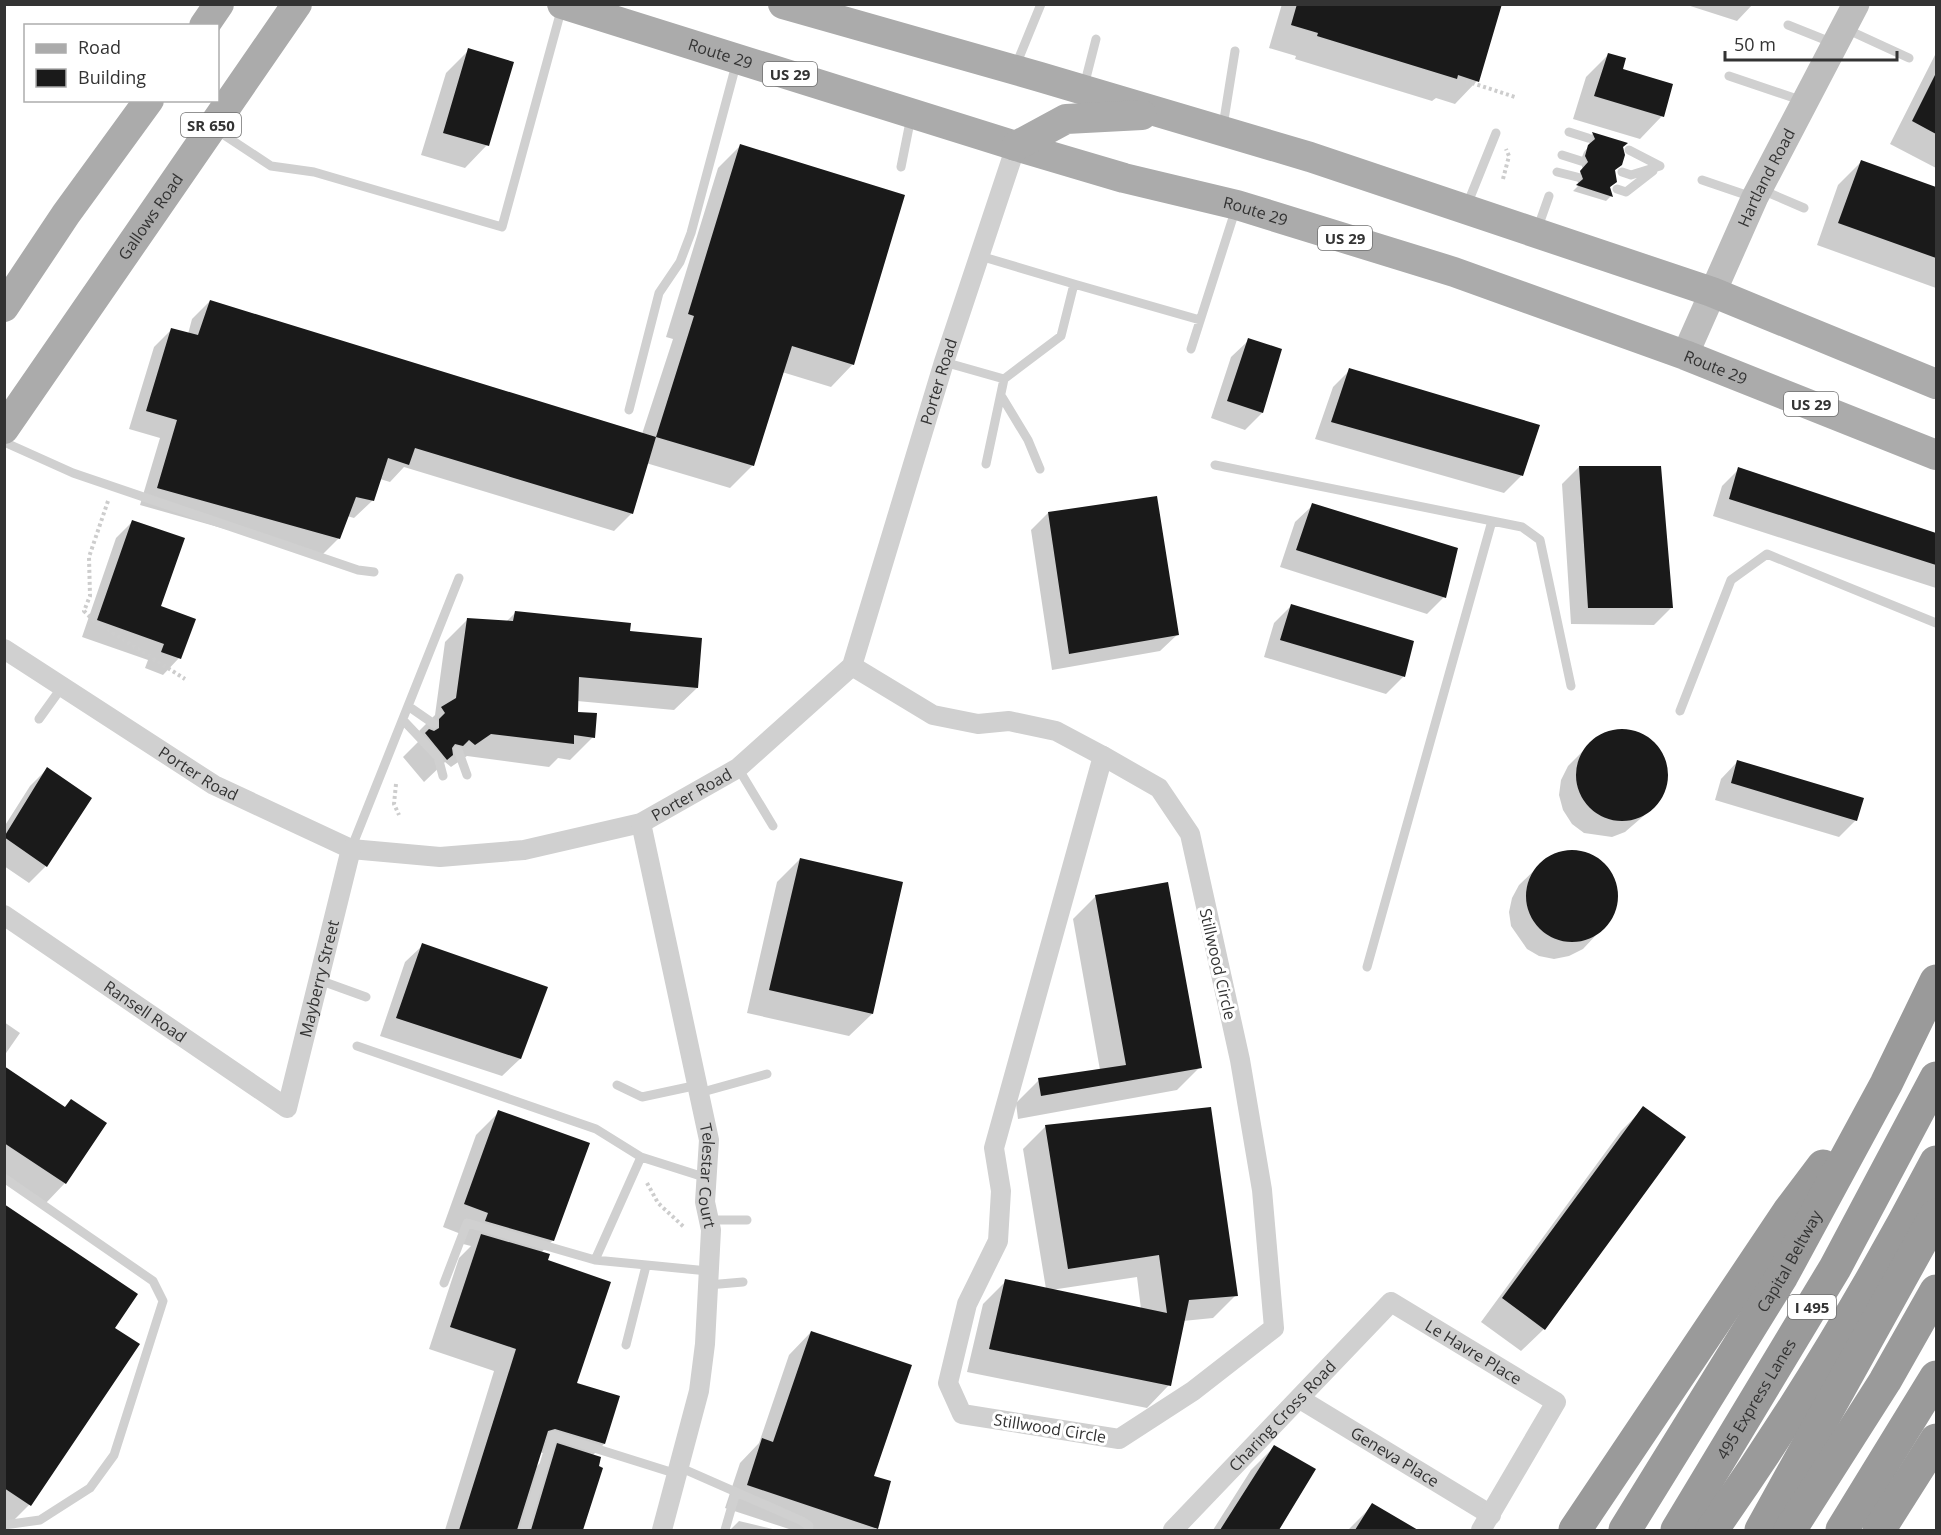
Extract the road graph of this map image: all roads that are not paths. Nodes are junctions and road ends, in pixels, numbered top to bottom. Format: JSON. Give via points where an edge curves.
{"nodes":[{"id":1,"x":219,"y":4,"type":"edge"},
{"id":2,"x":297,"y":4,"type":"edge"},
{"id":3,"x":783,"y":4,"type":"edge"},
{"id":4,"x":1041,"y":4,"type":"edge"},
{"id":5,"x":1856,"y":4,"type":"edge"},
{"id":6,"x":562,"y":5,"type":"edge"},
{"id":7,"x":205,"y":24,"type":"edge"},
{"id":8,"x":1788,"y":26,"type":"dead end"},
{"id":9,"x":1840,"y":36,"type":"junction"},
{"id":10,"x":1096,"y":39,"type":"dead end"},
{"id":11,"x":1234,"y":51,"type":"dead end"},
{"id":12,"x":738,"y":58,"type":"junction"},
{"id":13,"x":1909,"y":58,"type":"dead end"},
{"id":14,"x":1014,"y":70,"type":"junction"},
{"id":15,"x":1729,"y":75,"type":"dead end"},
{"id":16,"x":1083,"y":90,"type":"junction"},
{"id":17,"x":148,"y":102,"type":"edge"},
{"id":18,"x":1805,"y":102,"type":"junction"},
{"id":19,"x":912,"y":112,"type":"junction"},
{"id":20,"x":1163,"y":114,"type":"junction"},
{"id":21,"x":211,"y":126,"type":"junction"},
{"id":22,"x":1223,"y":130,"type":"junction"},
{"id":23,"x":1569,"y":132,"type":"dead end"},
{"id":24,"x":1496,"y":133,"type":"dead end"},
{"id":25,"x":1588,"y":138,"type":"dead end"},
{"id":26,"x":1016,"y":146,"type":"junction"},
{"id":27,"x":1629,"y":150,"type":"dead end"},
{"id":28,"x":1562,"y":155,"type":"dead end"},
{"id":29,"x":1581,"y":160,"type":"dead end"},
{"id":30,"x":1660,"y":166,"type":"junction"},
{"id":31,"x":901,"y":167,"type":"dead end"},
{"id":32,"x":1557,"y":172,"type":"dead end"},
{"id":33,"x":1622,"y":172,"type":"dead end"},
{"id":34,"x":1577,"y":177,"type":"dead end"},
{"id":35,"x":1702,"y":180,"type":"dead end"},
{"id":36,"x":1617,"y":189,"type":"dead end"},
{"id":37,"x":1757,"y":193,"type":"junction"},
{"id":38,"x":1549,"y":196,"type":"dead end"},
{"id":39,"x":1237,"y":205,"type":"junction"},
{"id":40,"x":1804,"y":208,"type":"dead end"},
{"id":41,"x":1465,"y":209,"type":"junction"},
{"id":42,"x":1537,"y":232,"type":"junction"},
{"id":43,"x":980,"y":256,"type":"junction"},
{"id":44,"x":1074,"y":284,"type":"junction"},
{"id":45,"x":1712,"y":292,"type":"junction"},
{"id":46,"x":4,"y":307,"type":"edge"},
{"id":47,"x":1200,"y":320,"type":"junction"},
{"id":48,"x":1191,"y":349,"type":"dead end"},
{"id":49,"x":1685,"y":355,"type":"junction"},
{"id":50,"x":944,"y":362,"type":"junction"},
{"id":51,"x":1004,"y":379,"type":"junction"},
{"id":52,"x":1936,"y":384,"type":"edge"},
{"id":53,"x":1002,"y":397,"type":"junction"},
{"id":54,"x":629,"y":410,"type":"dead end"},
{"id":55,"x":4,"y":429,"type":"edge"},
{"id":56,"x":4,"y":442,"type":"edge"},
{"id":57,"x":1936,"y":455,"type":"edge"},
{"id":58,"x":986,"y":464,"type":"dead end"},
{"id":59,"x":1215,"y":465,"type":"dead end"},
{"id":60,"x":1040,"y":469,"type":"dead end"},
{"id":61,"x":1492,"y":521,"type":"junction"},
{"id":62,"x":374,"y":572,"type":"dead end"},
{"id":63,"x":459,"y":578,"type":"dead end"},
{"id":64,"x":1936,"y":623,"type":"edge"},
{"id":65,"x":4,"y":650,"type":"edge"},
{"id":66,"x":852,"y":666,"type":"junction"},
{"id":67,"x":1571,"y":686,"type":"dead end"},
{"id":68,"x":62,"y":687,"type":"junction"},
{"id":69,"x":408,"y":706,"type":"junction"},
{"id":70,"x":1680,"y":711,"type":"dead end"},
{"id":71,"x":39,"y":718,"type":"dead end"},
{"id":72,"x":403,"y":720,"type":"junction"},
{"id":73,"x":434,"y":724,"type":"dead end"},
{"id":74,"x":458,"y":750,"type":"dead end"},
{"id":75,"x":1102,"y":756,"type":"junction"},
{"id":76,"x":738,"y":768,"type":"junction"},
{"id":77,"x":467,"y":775,"type":"dead end"},
{"id":78,"x":443,"y":776,"type":"dead end"},
{"id":79,"x":641,"y":823,"type":"junction"},
{"id":80,"x":773,"y":826,"type":"dead end"},
{"id":81,"x":351,"y":849,"type":"junction"},
{"id":82,"x":4,"y":915,"type":"edge"},
{"id":83,"x":1367,"y":967,"type":"dead end"},
{"id":84,"x":319,"y":980,"type":"junction"},
{"id":85,"x":1936,"y":981,"type":"edge"},
{"id":86,"x":366,"y":997,"type":"dead end"},
{"id":87,"x":357,"y":1046,"type":"dead end"},
{"id":88,"x":767,"y":1074,"type":"dead end"},
{"id":89,"x":1936,"y":1078,"type":"edge"},
{"id":90,"x":1887,"y":1084,"type":"junction"},
{"id":91,"x":617,"y":1085,"type":"dead end"},
{"id":92,"x":698,"y":1089,"type":"junction"},
{"id":93,"x":287,"y":1108,"type":"joint"},
{"id":94,"x":641,"y":1157,"type":"junction"},
{"id":95,"x":1936,"y":1162,"type":"edge"},
{"id":96,"x":4,"y":1178,"type":"edge"},
{"id":97,"x":707,"y":1178,"type":"junction"},
{"id":98,"x":1936,"y":1215,"type":"edge"},
{"id":99,"x":708,"y":1220,"type":"junction"},
{"id":100,"x":747,"y":1220,"type":"dead end"},
{"id":101,"x":595,"y":1260,"type":"junction"},
{"id":102,"x":646,"y":1266,"type":"junction"},
{"id":103,"x":708,"y":1278,"type":"junction"},
{"id":104,"x":743,"y":1282,"type":"dead end"},
{"id":105,"x":444,"y":1283,"type":"dead end"},
{"id":106,"x":1936,"y":1291,"type":"edge"},
{"id":107,"x":1391,"y":1302,"type":"joint"},
{"id":108,"x":626,"y":1345,"type":"dead end"},
{"id":109,"x":1936,"y":1377,"type":"edge"},
{"id":110,"x":1300,"y":1399,"type":"junction"},
{"id":111,"x":1936,"y":1440,"type":"edge"},
{"id":112,"x":678,"y":1471,"type":"junction"},
{"id":113,"x":736,"y":1492,"type":"junction"},
{"id":114,"x":1486,"y":1522,"type":"edge"},
{"id":115,"x":4,"y":1525,"type":"edge"},
{"id":116,"x":524,"y":1530,"type":"edge"},
{"id":117,"x":662,"y":1530,"type":"edge"},
{"id":118,"x":725,"y":1530,"type":"edge"},
{"id":119,"x":808,"y":1530,"type":"edge"},
{"id":120,"x":1173,"y":1530,"type":"edge"},
{"id":121,"x":1575,"y":1530,"type":"edge"},
{"id":122,"x":1625,"y":1530,"type":"edge"},
{"id":123,"x":1677,"y":1530,"type":"edge"},
{"id":124,"x":1713,"y":1530,"type":"edge"},
{"id":125,"x":1761,"y":1530,"type":"edge"},
{"id":126,"x":1790,"y":1530,"type":"edge"},
{"id":127,"x":1842,"y":1530,"type":"edge"},
{"id":128,"x":1880,"y":1530,"type":"edge"}],
"edges":[{"from":1,"to":7,"type":"main road"},
{"from":2,"to":21,"type":"main road","name":"Gallows Road","number":"SR 650"},
{"from":3,"to":14,"type":"main road"},
{"from":4,"to":14,"type":"lane"},
{"from":5,"to":9,"type":"street","name":"Hartland Road"},
{"from":6,"to":12,"type":"main road","name":"Route 29","number":"US 29"},
{"from":6,"to":21,"type":"lane","via":[[502,227],[314,172],[271,166]]},
{"from":8,"to":9,"type":"lane"},
{"from":9,"to":13,"type":"lane"},
{"from":9,"to":18,"type":"street","name":"Hartland Road"},
{"from":10,"to":16,"type":"lane"},
{"from":11,"to":22,"type":"lane"},
{"from":12,"to":19,"type":"main road","name":"Route 29","number":"US 29"},
{"from":12,"to":54,"type":"lane","via":[[691,233],[680,262],[659,292]]},
{"from":14,"to":16,"type":"main road"},
{"from":15,"to":18,"type":"lane"},
{"from":16,"to":20,"type":"main road"},
{"from":17,"to":46,"type":"main road"},
{"from":18,"to":37,"type":"street","name":"Hartland Road"},
{"from":19,"to":26,"type":"main road","name":"Route 29","number":"US 29"},
{"from":19,"to":31,"type":"lane"},
{"from":20,"to":22,"type":"main road"},
{"from":20,"to":26,"type":"main road","via":[[1066,120]]},
{"from":21,"to":55,"type":"main road","name":"Gallows Road","number":"SR 650"},
{"from":22,"to":41,"type":"main road"},
{"from":23,"to":25,"type":"lane"},
{"from":24,"to":41,"type":"lane"},
{"from":26,"to":39,"type":"main road","name":"Route 29","number":"US 29","via":[[1124,178]]},
{"from":26,"to":43,"type":"street","name":"Porter Road"},
{"from":27,"to":30,"type":"lane"},
{"from":28,"to":29,"type":"lane"},
{"from":30,"to":33,"type":"lane","via":[[1631,175]]},
{"from":30,"to":36,"type":"lane","via":[[1626,192]]},
{"from":32,"to":34,"type":"lane"},
{"from":35,"to":37,"type":"lane"},
{"from":37,"to":40,"type":"lane"},
{"from":37,"to":45,"type":"street","name":"Hartland Road"},
{"from":38,"to":42,"type":"lane"},
{"from":39,"to":47,"type":"lane"},
{"from":39,"to":49,"type":"main road","name":"Route 29","number":"US 29","via":[[1454,272]]},
{"from":41,"to":42,"type":"main road"},
{"from":42,"to":45,"type":"main road"},
{"from":43,"to":44,"type":"lane"},
{"from":43,"to":50,"type":"street","name":"Porter Road"},
{"from":44,"to":47,"type":"lane"},
{"from":44,"to":51,"type":"lane","via":[[1061,336]]},
{"from":45,"to":49,"type":"street","name":"Hartland Road"},
{"from":45,"to":52,"type":"main road"},
{"from":47,"to":48,"type":"lane"},
{"from":49,"to":57,"type":"main road","name":"Route 29","number":"US 29"},
{"from":50,"to":51,"type":"lane"},
{"from":50,"to":66,"type":"street","name":"Porter Road"},
{"from":51,"to":53,"type":"lane"},
{"from":53,"to":58,"type":"lane"},
{"from":53,"to":60,"type":"lane"},
{"from":56,"to":62,"type":"lane","via":[[73,473],[358,570]]},
{"from":59,"to":61,"type":"lane"},
{"from":61,"to":67,"type":"lane","via":[[1522,527],[1540,540]]},
{"from":61,"to":83,"type":"lane"},
{"from":63,"to":69,"type":"lane"},
{"from":64,"to":70,"type":"lane","via":[[1767,554],[1731,580]]},
{"from":65,"to":68,"type":"street","name":"Porter Road"},
{"from":66,"to":75,"type":"street","name":"Stillwood Circle","via":[[933,715],[978,724],[1009,721],[1056,731]]},
{"from":66,"to":76,"type":"street","name":"Porter Road"},
{"from":68,"to":71,"type":"lane"},
{"from":68,"to":81,"type":"street","name":"Porter Road","via":[[214,785]]},
{"from":69,"to":72,"type":"lane"},
{"from":69,"to":73,"type":"lane"},
{"from":72,"to":78,"type":"lane","via":[[438,757]]},
{"from":72,"to":81,"type":"lane"},
{"from":74,"to":77,"type":"lane"},
{"from":75,"to":75,"type":"street","name":"Stillwood Circle","via":[[1159,788],[1190,834],[1240,1060],[1262,1190],[1274,1328],[1193,1391],[1119,1439],[962,1414],[948,1383],[967,1304],[998,1241],[1001,1191],[994,1148]]},
{"from":76,"to":79,"type":"street","name":"Porter Road"},
{"from":76,"to":80,"type":"lane"},
{"from":79,"to":81,"type":"street","name":"Porter Road","via":[[524,850],[440,857]]},
{"from":79,"to":92,"type":"street","name":"Telestar Court"},
{"from":81,"to":84,"type":"street","name":"Mayberry Street"},
{"from":82,"to":93,"type":"street","name":"Ransell Road"},
{"from":84,"to":86,"type":"lane"},
{"from":84,"to":93,"type":"street","name":"Mayberry Street"},
{"from":85,"to":90,"type":"highway","name":"Capital Beltway","number":"I 495"},
{"from":87,"to":94,"type":"lane","via":[[596,1129]]},
{"from":88,"to":92,"type":"lane"},
{"from":89,"to":123,"type":"highway","name":"495 Express Lanes","number":"I 495","via":[[1835,1268]]},
{"from":90,"to":121,"type":"highway","via":[[1789,1211]]},
{"from":90,"to":122,"type":"highway","name":"Capital Beltway","number":"I 495","via":[[1782,1276]]},
{"from":91,"to":92,"type":"lane","via":[[642,1097]]},
{"from":92,"to":97,"type":"street","name":"Telestar Court","via":[[709,1140]]},
{"from":94,"to":97,"type":"lane"},
{"from":94,"to":101,"type":"lane"},
{"from":95,"to":124,"type":"highway","via":[[1811,1384]]},
{"from":96,"to":115,"type":"lane","via":[[153,1281],[163,1301],[114,1455],[90,1488],[40,1520]]},
{"from":97,"to":99,"type":"street","name":"Telestar Court"},
{"from":98,"to":125,"type":"highway"},
{"from":99,"to":100,"type":"lane"},
{"from":99,"to":103,"type":"street","name":"Telestar Court"},
{"from":101,"to":102,"type":"lane"},
{"from":101,"to":105,"type":"lane","via":[[467,1223]]},
{"from":102,"to":103,"type":"lane"},
{"from":102,"to":108,"type":"lane"},
{"from":103,"to":104,"type":"lane"},
{"from":103,"to":112,"type":"street","name":"Telestar Court","via":[[699,1390]]},
{"from":106,"to":126,"type":"highway","via":[[1885,1381]]},
{"from":107,"to":110,"type":"street","name":"Charing Cross Road"},
{"from":107,"to":114,"type":"street","name":"Le Havre Place","via":[[1556,1402]]},
{"from":109,"to":127,"type":"highway"},
{"from":110,"to":114,"type":"street","name":"Geneva Place"},
{"from":110,"to":120,"type":"street","name":"Charing Cross Road"},
{"from":111,"to":128,"type":"highway"},
{"from":112,"to":113,"type":"lane"},
{"from":112,"to":116,"type":"lane","via":[[553,1435]]},
{"from":112,"to":117,"type":"street","name":"Telestar Court"},
{"from":113,"to":118,"type":"lane"},
{"from":113,"to":119,"type":"lane","via":[[802,1521],[809,1526]]}]}
